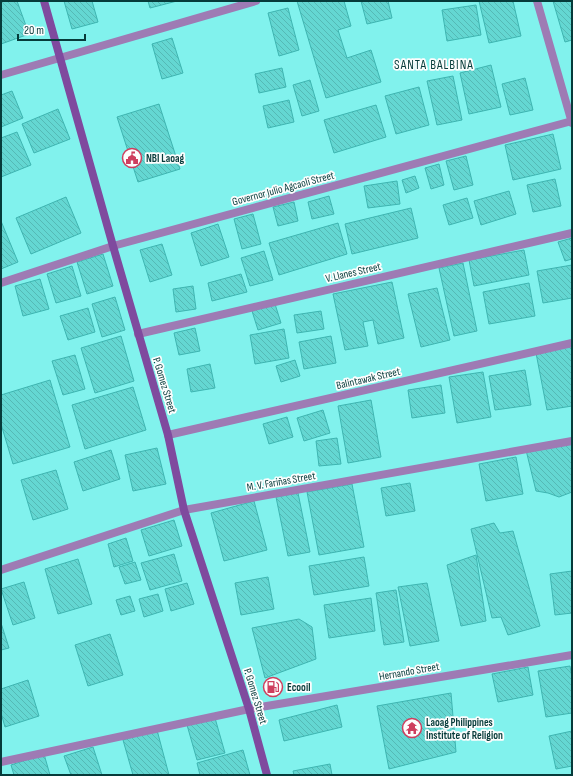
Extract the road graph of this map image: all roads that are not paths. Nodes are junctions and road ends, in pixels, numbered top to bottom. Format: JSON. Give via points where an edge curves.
{"nodes":[{"id":1,"x":44,"y":1,"type":"edge"},
{"id":2,"x":256,"y":1,"type":"edge"},
{"id":3,"x":536,"y":1,"type":"edge"},
{"id":4,"x":60,"y":58,"type":"junction"},
{"id":5,"x":1,"y":75,"type":"edge"},
{"id":6,"x":572,"y":122,"type":"edge"},
{"id":7,"x":572,"y":233,"type":"edge"},
{"id":8,"x":113,"y":246,"type":"junction"},
{"id":9,"x":1,"y":283,"type":"edge"},
{"id":10,"x":138,"y":334,"type":"junction"},
{"id":11,"x":572,"y":343,"type":"edge"},
{"id":12,"x":168,"y":435,"type":"junction"},
{"id":13,"x":572,"y":441,"type":"edge"},
{"id":14,"x":184,"y":510,"type":"junction"},
{"id":15,"x":1,"y":570,"type":"edge"},
{"id":16,"x":572,"y":655,"type":"edge"},
{"id":17,"x":249,"y":709,"type":"junction"},
{"id":18,"x":1,"y":762,"type":"edge"},
{"id":19,"x":267,"y":775,"type":"edge"}],
"edges":[{"from":1,"to":4,"type":"main road","name":"P. Gomez Street"},
{"from":2,"to":4,"type":"street"},
{"from":3,"to":6,"type":"street"},
{"from":4,"to":5,"type":"street"},
{"from":4,"to":8,"type":"main road","name":"P. Gomez Street"},
{"from":6,"to":8,"type":"street","name":"Governor Julio Agcaoli Street"},
{"from":7,"to":10,"type":"street","name":"V. Llanes Street"},
{"from":8,"to":9,"type":"street","name":"Governor Julio Agcaoli Street"},
{"from":8,"to":10,"type":"main road","name":"P. Gomez Street"},
{"from":10,"to":12,"type":"main road","name":"P. Gomez Street"},
{"from":11,"to":12,"type":"street","name":"Balintawak Street"},
{"from":12,"to":14,"type":"main road","name":"P. Gomez Street"},
{"from":13,"to":14,"type":"street","name":"M. V. Fariñas Street"},
{"from":14,"to":15,"type":"street","name":"M. V. Fariñas Street"},
{"from":14,"to":17,"type":"main road","name":"P. Gomez Street"},
{"from":16,"to":17,"type":"street","name":"Hernando Street"},
{"from":17,"to":18,"type":"street","name":"Hernando Street"},
{"from":17,"to":19,"type":"main road","name":"P. Gomez Street"}]}
